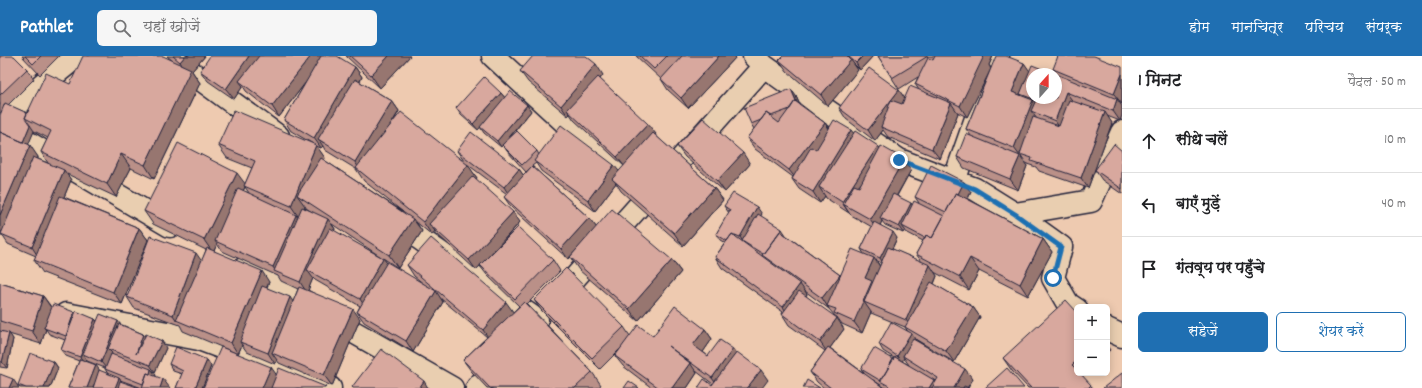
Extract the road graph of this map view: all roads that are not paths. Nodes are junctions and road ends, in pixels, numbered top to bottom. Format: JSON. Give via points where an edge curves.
{"nodes":[{"id":1,"x":77,"y":56,"type":"edge"},
{"id":2,"x":169,"y":56,"type":"edge"},
{"id":3,"x":493,"y":56,"type":"edge"},
{"id":4,"x":998,"y":56,"type":"edge"},
{"id":5,"x":759,"y":61,"type":"edge"},
{"id":6,"x":0,"y":120,"type":"edge"},
{"id":7,"x":0,"y":126,"type":"edge"},
{"id":8,"x":1122,"y":132,"type":"edge"},
{"id":9,"x":291,"y":145,"type":"edge"},
{"id":10,"x":954,"y":181,"type":"junction"},
{"id":11,"x":646,"y":198,"type":"junction"},
{"id":12,"x":374,"y":206,"type":"edge"},
{"id":13,"x":1015,"y":214,"type":"junction"},
{"id":14,"x":190,"y":238,"type":"edge"},
{"id":15,"x":224,"y":258,"type":"edge"},
{"id":16,"x":1074,"y":308,"type":"edge"},
{"id":17,"x":46,"y":310,"type":"dead end"},
{"id":18,"x":537,"y":320,"type":"junction"},
{"id":19,"x":1110,"y":331,"type":"edge"},
{"id":20,"x":1122,"y":336,"type":"edge"},
{"id":21,"x":330,"y":388,"type":"edge"},
{"id":22,"x":452,"y":388,"type":"edge"},
{"id":23,"x":477,"y":388,"type":"edge"}],
"edges":[{"from":1,"to":6,"type":"street"},
{"from":2,"to":9,"type":"street"},
{"from":3,"to":11,"type":"street"},
{"from":4,"to":10,"type":"street"},
{"from":5,"to":10,"type":"street","via":[[899,160]]},
{"from":5,"to":11,"type":"street"},
{"from":7,"to":14,"type":"street"},
{"from":8,"to":13,"type":"street","via":[[1091,201]]},
{"from":10,"to":13,"type":"street","via":[[975,189]]},
{"from":11,"to":18,"type":"street"},
{"from":12,"to":18,"type":"street"},
{"from":13,"to":16,"type":"street","via":[[1061,247],[1053,278],[1068,304]]},
{"from":15,"to":22,"type":"street"},
{"from":17,"to":21,"type":"street","via":[[199,339]]},
{"from":18,"to":23,"type":"street"},
{"from":19,"to":20,"type":"street"}]}
